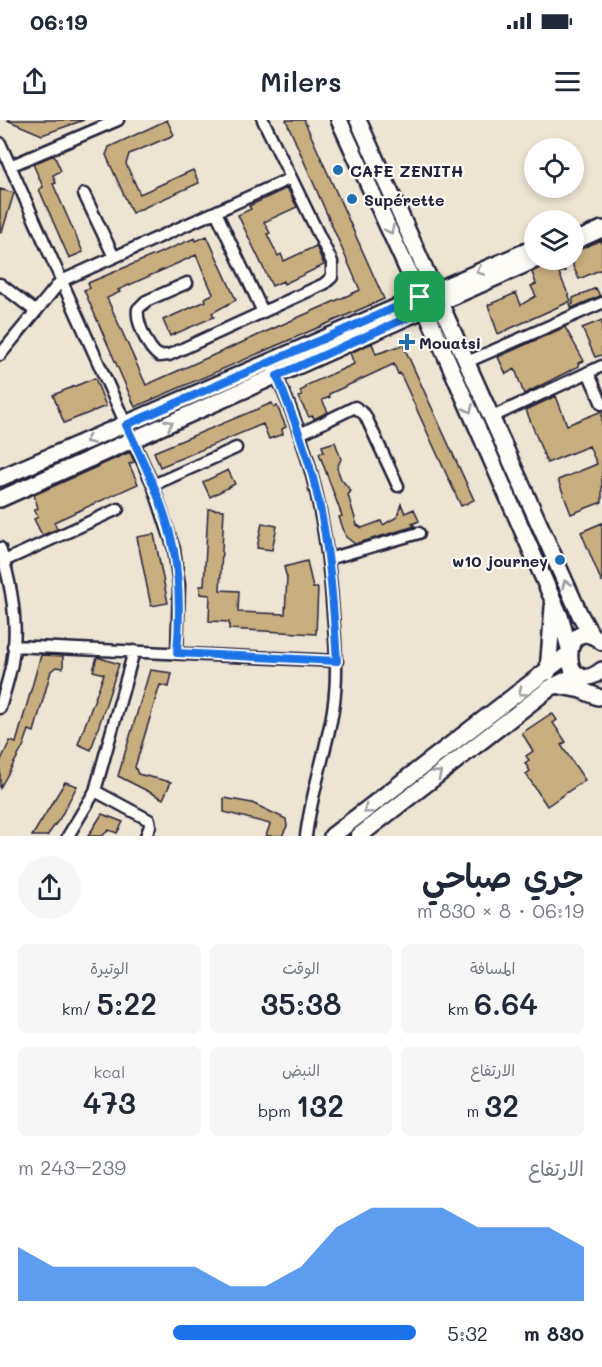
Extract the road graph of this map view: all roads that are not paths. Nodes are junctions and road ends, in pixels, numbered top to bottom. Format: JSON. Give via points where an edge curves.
{"nodes":[{"id":1,"x":118,"y":120,"type":"edge"},
{"id":2,"x":263,"y":120,"type":"edge"},
{"id":3,"x":339,"y":120,"type":"edge"},
{"id":4,"x":358,"y":120,"type":"edge"},
{"id":5,"x":100,"y":124,"type":"edge"},
{"id":6,"x":0,"y":143,"type":"edge"},
{"id":7,"x":6,"y":161,"type":"edge"},
{"id":8,"x":291,"y":178,"type":"junction"},
{"id":9,"x":84,"y":194,"type":"dead end"},
{"id":10,"x":216,"y":212,"type":"junction"},
{"id":11,"x":602,"y":219,"type":"edge"},
{"id":12,"x":584,"y":226,"type":"edge"},
{"id":13,"x":602,"y":230,"type":"edge"},
{"id":14,"x":584,"y":237,"type":"edge"},
{"id":15,"x":524,"y":253,"type":"edge"},
{"id":16,"x":114,"y":257,"type":"junction"},
{"id":17,"x":524,"y":264,"type":"edge"},
{"id":18,"x":61,"y":281,"type":"junction"},
{"id":19,"x":187,"y":283,"type":"dead end"},
{"id":20,"x":0,"y":284,"type":"edge"},
{"id":21,"x":430,"y":300,"type":"junction"},
{"id":22,"x":602,"y":303,"type":"edge"},
{"id":23,"x":35,"y":310,"type":"junction"},
{"id":24,"x":263,"y":312,"type":"junction"},
{"id":25,"x":0,"y":355,"type":"edge"},
{"id":26,"x":269,"y":362,"type":"junction"},
{"id":27,"x":467,"y":362,"type":"junction"},
{"id":28,"x":602,"y":366,"type":"edge"},
{"id":29,"x":588,"y":372,"type":"junction"},
{"id":30,"x":277,"y":376,"type":"junction"},
{"id":31,"x":602,"y":404,"type":"edge"},
{"id":32,"x":492,"y":417,"type":"junction"},
{"id":33,"x":126,"y":425,"type":"junction"},
{"id":34,"x":300,"y":434,"type":"junction"},
{"id":35,"x":133,"y":440,"type":"junction"},
{"id":36,"x":236,"y":448,"type":"dead end"},
{"id":37,"x":0,"y":478,"type":"edge"},
{"id":38,"x":153,"y":485,"type":"junction"},
{"id":39,"x":398,"y":486,"type":"dead end"},
{"id":40,"x":0,"y":499,"type":"edge"},
{"id":41,"x":118,"y":509,"type":"dead end"},
{"id":42,"x":419,"y":533,"type":"dead end"},
{"id":43,"x":0,"y":548,"type":"edge"},
{"id":44,"x":328,"y":559,"type":"junction"},
{"id":45,"x":4,"y":561,"type":"junction"},
{"id":46,"x":553,"y":601,"type":"junction"},
{"id":47,"x":597,"y":639,"type":"edge"},
{"id":48,"x":13,"y":646,"type":"junction"},
{"id":49,"x":134,"y":651,"type":"junction"},
{"id":50,"x":568,"y":652,"type":"junction"},
{"id":51,"x":177,"y":653,"type":"junction"},
{"id":52,"x":337,"y":661,"type":"junction"},
{"id":53,"x":589,"y":673,"type":"edge"},
{"id":54,"x":551,"y":679,"type":"junction"},
{"id":55,"x":600,"y":702,"type":"edge"},
{"id":56,"x":0,"y":708,"type":"edge"},
{"id":57,"x":95,"y":791,"type":"junction"},
{"id":58,"x":68,"y":836,"type":"edge"},
{"id":59,"x":146,"y":836,"type":"edge"},
{"id":60,"x":306,"y":836,"type":"edge"},
{"id":61,"x":332,"y":836,"type":"edge"},
{"id":62,"x":359,"y":836,"type":"edge"}],
"edges":[{"from":1,"to":5,"type":"street"},
{"from":2,"to":8,"type":"street"},
{"from":3,"to":21,"type":"main road","one_way":true},
{"from":4,"to":21,"type":"main road"},
{"from":5,"to":7,"type":"street"},
{"from":6,"to":7,"type":"street"},
{"from":7,"to":18,"type":"street"},
{"from":8,"to":10,"type":"street"},
{"from":8,"to":24,"type":"street","via":[[334,272],[328,281]]},
{"from":9,"to":16,"type":"street"},
{"from":10,"to":16,"type":"street"},
{"from":10,"to":24,"type":"street"},
{"from":11,"to":12,"type":"main road"},
{"from":13,"to":14,"type":"main road"},
{"from":15,"to":21,"type":"main road","one_way":true},
{"from":16,"to":18,"type":"street"},
{"from":17,"to":21,"type":"main road"},
{"from":18,"to":23,"type":"street"},
{"from":18,"to":33,"type":"street"},
{"from":19,"to":24,"type":"street","via":[[146,301],[138,309],[139,321],[153,352],[159,356]]},
{"from":20,"to":23,"type":"street"},
{"from":21,"to":26,"type":"main road"},
{"from":21,"to":27,"type":"main road"},
{"from":21,"to":30,"type":"main road"},
{"from":21,"to":46,"type":"main road","one_way":true},
{"from":22,"to":27,"type":"street"},
{"from":23,"to":25,"type":"street"},
{"from":26,"to":30,"type":"street"},
{"from":26,"to":33,"type":"main road"},
{"from":27,"to":32,"type":"main road"},
{"from":28,"to":29,"type":"street"},
{"from":29,"to":31,"type":"street"},
{"from":29,"to":32,"type":"street"},
{"from":30,"to":34,"type":"street"},
{"from":35,"to":30,"type":"main road","one_way":true},
{"from":47,"to":32,"type":"main road","one_way":true,"via":[[580,615]]},
{"from":33,"to":35,"type":"street"},
{"from":33,"to":37,"type":"main road","one_way":true},
{"from":34,"to":39,"type":"street","via":[[359,408]]},
{"from":34,"to":44,"type":"street","via":[[317,491]]},
{"from":35,"to":38,"type":"street"},
{"from":35,"to":40,"type":"main road"},
{"from":36,"to":38,"type":"street"},
{"from":38,"to":51,"type":"street","via":[[174,549],[179,585]]},
{"from":41,"to":45,"type":"street"},
{"from":42,"to":44,"type":"street"},
{"from":43,"to":45,"type":"street"},
{"from":44,"to":52,"type":"street"},
{"from":45,"to":48,"type":"street","via":[[14,621]]},
{"from":46,"to":50,"type":"main road","via":[[564,627]]},
{"from":46,"to":54,"type":"main road"},
{"from":47,"to":50,"type":"main road","via":[[576,639]]},
{"from":48,"to":49,"type":"street"},
{"from":48,"to":56,"type":"street"},
{"from":49,"to":51,"type":"street"},
{"from":49,"to":57,"type":"street"},
{"from":50,"to":53,"type":"main road","via":[[570,666]]},
{"from":50,"to":54,"type":"main road"},
{"from":51,"to":52,"type":"street"},
{"from":52,"to":60,"type":"street","via":[[333,710]]},
{"from":53,"to":54,"type":"main road"},
{"from":53,"to":55,"type":"main road"},
{"from":54,"to":55,"type":"main road"},
{"from":54,"to":61,"type":"main road","one_way":true},
{"from":62,"to":54,"type":"main road","one_way":true},
{"from":57,"to":58,"type":"street"},
{"from":57,"to":59,"type":"street","via":[[149,820]]}]}
